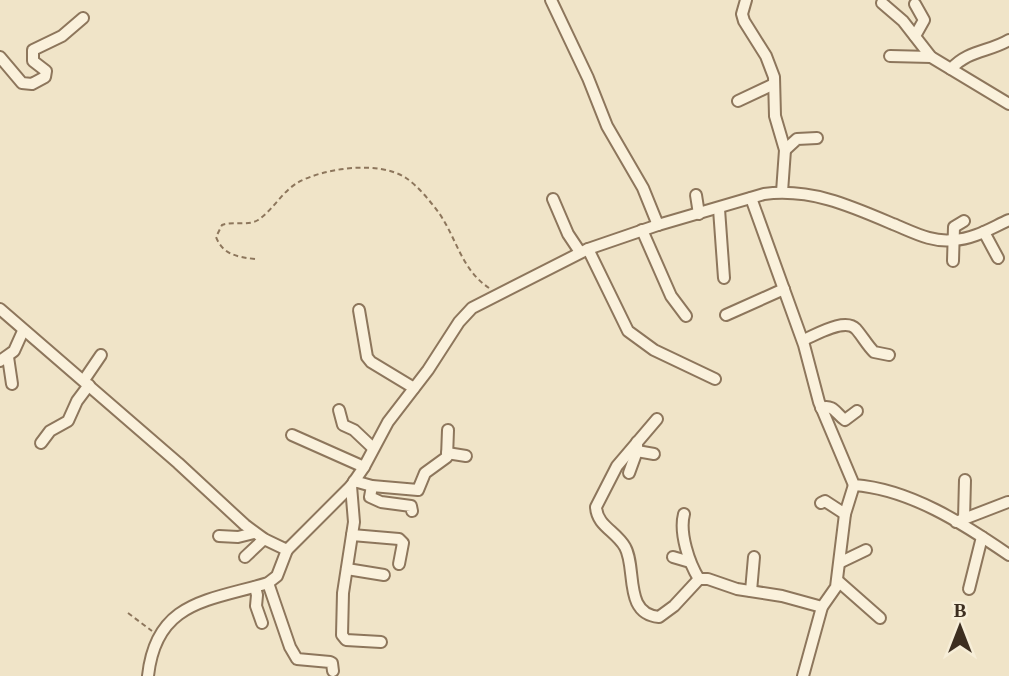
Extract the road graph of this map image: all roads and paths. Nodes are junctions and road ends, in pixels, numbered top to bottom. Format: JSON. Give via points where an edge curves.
{"nodes":[{"id":1,"x":551,"y":0,"type":"edge"},
{"id":2,"x":746,"y":0,"type":"edge"},
{"id":3,"x":882,"y":3,"type":"dead end"},
{"id":4,"x":915,"y":4,"type":"dead end"},
{"id":5,"x":83,"y":18,"type":"dead end"},
{"id":6,"x":915,"y":36,"type":"junction"},
{"id":7,"x":1009,"y":40,"type":"edge"},
{"id":8,"x":890,"y":56,"type":"dead end"},
{"id":9,"x":0,"y":57,"type":"edge"},
{"id":10,"x":931,"y":57,"type":"junction"},
{"id":11,"x":951,"y":69,"type":"junction"},
{"id":12,"x":774,"y":84,"type":"junction"},
{"id":13,"x":738,"y":101,"type":"dead end"},
{"id":14,"x":1009,"y":104,"type":"edge"},
{"id":15,"x":817,"y":138,"type":"dead end"},
{"id":16,"x":785,"y":150,"type":"junction"},
{"id":17,"x":782,"y":191,"type":"junction"},
{"id":18,"x":696,"y":195,"type":"dead end"},
{"id":19,"x":751,"y":198,"type":"junction"},
{"id":20,"x":553,"y":199,"type":"dead end"},
{"id":21,"x":719,"y":209,"type":"junction"},
{"id":22,"x":699,"y":214,"type":"junction"},
{"id":23,"x":1009,"y":220,"type":"edge"},
{"id":24,"x":964,"y":221,"type":"dead end"},
{"id":25,"x":658,"y":225,"type":"junction"},
{"id":26,"x":642,"y":230,"type":"junction"},
{"id":27,"x":984,"y":232,"type":"junction"},
{"id":28,"x":953,"y":241,"type":"junction"},
{"id":29,"x":584,"y":250,"type":"junction"},
{"id":30,"x":998,"y":258,"type":"dead end"},
{"id":31,"x":255,"y":259,"type":"dead end"},
{"id":32,"x":953,"y":261,"type":"dead end"},
{"id":33,"x":724,"y":278,"type":"dead end"},
{"id":34,"x":784,"y":289,"type":"junction"},
{"id":35,"x":498,"y":294,"type":"junction"},
{"id":36,"x":0,"y":309,"type":"edge"},
{"id":37,"x":359,"y":310,"type":"dead end"},
{"id":38,"x":726,"y":314,"type":"dead end"},
{"id":39,"x":686,"y":316,"type":"dead end"},
{"id":40,"x":23,"y":331,"type":"junction"},
{"id":41,"x":803,"y":340,"type":"junction"},
{"id":42,"x":102,"y":355,"type":"dead end"},
{"id":43,"x":888,"y":355,"type":"dead end"},
{"id":44,"x":4,"y":359,"type":"edge"},
{"id":45,"x":715,"y":379,"type":"dead end"},
{"id":46,"x":86,"y":383,"type":"junction"},
{"id":47,"x":12,"y":384,"type":"dead end"},
{"id":48,"x":414,"y":388,"type":"junction"},
{"id":49,"x":821,"y":408,"type":"junction"},
{"id":50,"x":339,"y":410,"type":"dead end"},
{"id":51,"x":857,"y":411,"type":"dead end"},
{"id":52,"x":657,"y":419,"type":"dead end"},
{"id":53,"x":448,"y":429,"type":"dead end"},
{"id":54,"x":292,"y":435,"type":"dead end"},
{"id":55,"x":41,"y":443,"type":"dead end"},
{"id":56,"x":637,"y":446,"type":"junction"},
{"id":57,"x":373,"y":448,"type":"junction"},
{"id":58,"x":447,"y":453,"type":"junction"},
{"id":59,"x":654,"y":454,"type":"dead end"},
{"id":60,"x":467,"y":456,"type":"dead end"},
{"id":61,"x":364,"y":467,"type":"junction"},
{"id":62,"x":629,"y":473,"type":"dead end"},
{"id":63,"x":965,"y":480,"type":"dead end"},
{"id":64,"x":353,"y":483,"type":"junction"},
{"id":65,"x":854,"y":485,"type":"junction"},
{"id":66,"x":372,"y":486,"type":"junction"},
{"id":67,"x":1008,"y":502,"type":"edge"},
{"id":68,"x":821,"y":503,"type":"dead end"},
{"id":69,"x":412,"y":511,"type":"dead end"},
{"id":70,"x":684,"y":514,"type":"dead end"},
{"id":71,"x":845,"y":514,"type":"junction"},
{"id":72,"x":960,"y":520,"type":"junction"},
{"id":73,"x":352,"y":534,"type":"junction"},
{"id":74,"x":219,"y":536,"type":"dead end"},
{"id":75,"x":259,"y":536,"type":"junction"},
{"id":76,"x":982,"y":537,"type":"junction"},
{"id":77,"x":287,"y":550,"type":"junction"},
{"id":78,"x":866,"y":550,"type":"dead end"},
{"id":79,"x":1009,"y":555,"type":"edge"},
{"id":80,"x":246,"y":556,"type":"dead end"},
{"id":81,"x":673,"y":556,"type":"dead end"},
{"id":82,"x":754,"y":557,"type":"dead end"},
{"id":83,"x":690,"y":562,"type":"junction"},
{"id":84,"x":841,"y":562,"type":"junction"},
{"id":85,"x":399,"y":565,"type":"dead end"},
{"id":86,"x":347,"y":569,"type":"junction"},
{"id":87,"x":384,"y":575,"type":"dead end"},
{"id":88,"x":699,"y":579,"type":"junction"},
{"id":89,"x":838,"y":581,"type":"junction"},
{"id":90,"x":268,"y":583,"type":"junction"},
{"id":91,"x":255,"y":587,"type":"junction"},
{"id":92,"x":969,"y":589,"type":"dead end"},
{"id":93,"x":751,"y":591,"type":"junction"},
{"id":94,"x":822,"y":607,"type":"junction"},
{"id":95,"x":128,"y":613,"type":"dead end"},
{"id":96,"x":880,"y":618,"type":"dead end"},
{"id":97,"x":262,"y":623,"type":"dead end"},
{"id":98,"x":159,"y":636,"type":"junction"},
{"id":99,"x":381,"y":642,"type":"dead end"},
{"id":100,"x":333,"y":671,"type":"dead end"},
{"id":101,"x":148,"y":676,"type":"edge"},
{"id":102,"x":803,"y":676,"type":"edge"}],
"edges":[{"from":1,"to":25,"type":"street","via":[[607,127],[643,188]]},
{"from":2,"to":12,"type":"street","via":[[744,20],[771,66]]},
{"from":3,"to":6,"type":"street"},
{"from":4,"to":6,"type":"street","via":[[924,20]]},
{"from":5,"to":9,"type":"street","via":[[33,50],[33,61],[46,71],[37,82],[22,83]]},
{"from":6,"to":10,"type":"street"},
{"from":7,"to":11,"type":"street","via":[[965,56]]},
{"from":8,"to":10,"type":"street"},
{"from":10,"to":11,"type":"street"},
{"from":11,"to":14,"type":"street"},
{"from":12,"to":13,"type":"street"},
{"from":12,"to":16,"type":"street","via":[[775,116]]},
{"from":15,"to":16,"type":"street","via":[[797,139]]},
{"from":16,"to":17,"type":"street"},
{"from":17,"to":19,"type":"street"},
{"from":17,"to":28,"type":"street","via":[[823,197],[925,238]]},
{"from":18,"to":22,"type":"street"},
{"from":19,"to":21,"type":"street"},
{"from":19,"to":34,"type":"street"},
{"from":20,"to":29,"type":"street","via":[[568,234]]},
{"from":21,"to":22,"type":"street"},
{"from":21,"to":33,"type":"street"},
{"from":22,"to":25,"type":"street"},
{"from":23,"to":27,"type":"street"},
{"from":24,"to":28,"type":"street","via":[[954,227]]},
{"from":25,"to":26,"type":"street"},
{"from":26,"to":29,"type":"street"},
{"from":26,"to":39,"type":"street","via":[[671,296]]},
{"from":27,"to":28,"type":"street"},
{"from":27,"to":30,"type":"street"},
{"from":28,"to":32,"type":"street"},
{"from":29,"to":35,"type":"street"},
{"from":29,"to":45,"type":"street","via":[[628,331],[654,351]]},
{"from":31,"to":35,"type":"path","via":[[219,246],[216,237],[222,225],[256,221],[298,182],[340,168],[375,169],[395,172],[415,186],[440,214],[467,267]]},
{"from":34,"to":38,"type":"street"},
{"from":34,"to":41,"type":"street"},
{"from":35,"to":48,"type":"street","via":[[466,313]]},
{"from":36,"to":40,"type":"street"},
{"from":37,"to":48,"type":"street","via":[[367,357]]},
{"from":40,"to":44,"type":"street"},
{"from":40,"to":46,"type":"street"},
{"from":41,"to":43,"type":"street","via":[[847,324],[874,352]]},
{"from":41,"to":49,"type":"street"},
{"from":42,"to":46,"type":"street"},
{"from":44,"to":47,"type":"street"},
{"from":46,"to":55,"type":"street","via":[[68,421],[50,431]]},
{"from":46,"to":75,"type":"street"},
{"from":48,"to":57,"type":"street"},
{"from":49,"to":51,"type":"street","via":[[834,408],[845,419]]},
{"from":49,"to":65,"type":"street"},
{"from":50,"to":57,"type":"street","via":[[343,425]]},
{"from":52,"to":56,"type":"street"},
{"from":53,"to":58,"type":"street"},
{"from":54,"to":61,"type":"street"},
{"from":56,"to":59,"type":"street"},
{"from":56,"to":62,"type":"street"},
{"from":56,"to":88,"type":"street","via":[[617,466],[596,507],[599,521],[628,552],[634,597],[644,611],[659,617]]},
{"from":57,"to":61,"type":"street"},
{"from":58,"to":60,"type":"street"},
{"from":58,"to":66,"type":"street","via":[[425,474],[418,490]]},
{"from":61,"to":64,"type":"street"},
{"from":63,"to":72,"type":"street"},
{"from":64,"to":66,"type":"street"},
{"from":64,"to":73,"type":"street"},
{"from":64,"to":77,"type":"street"},
{"from":65,"to":71,"type":"street"},
{"from":65,"to":72,"type":"street","via":[[884,488]]},
{"from":66,"to":69,"type":"street","via":[[370,497],[411,506]]},
{"from":67,"to":72,"type":"street"},
{"from":68,"to":71,"type":"street","via":[[825,500]]},
{"from":70,"to":83,"type":"street","via":[[681,531]]},
{"from":71,"to":84,"type":"street"},
{"from":72,"to":76,"type":"street"},
{"from":73,"to":85,"type":"street","via":[[399,539],[403,543]]},
{"from":73,"to":86,"type":"street"},
{"from":74,"to":75,"type":"street"},
{"from":75,"to":77,"type":"street"},
{"from":75,"to":80,"type":"street"},
{"from":76,"to":79,"type":"street"},
{"from":76,"to":92,"type":"street"},
{"from":77,"to":90,"type":"street","via":[[277,576]]},
{"from":78,"to":84,"type":"street"},
{"from":81,"to":83,"type":"street"},
{"from":82,"to":93,"type":"street"},
{"from":83,"to":88,"type":"street"},
{"from":84,"to":89,"type":"street"},
{"from":86,"to":87,"type":"street"},
{"from":86,"to":99,"type":"street","via":[[342,635],[346,640]]},
{"from":88,"to":93,"type":"street"},
{"from":89,"to":94,"type":"street"},
{"from":89,"to":96,"type":"street"},
{"from":90,"to":91,"type":"street"},
{"from":90,"to":100,"type":"street","via":[[293,654],[301,662],[332,663]]},
{"from":91,"to":97,"type":"street"},
{"from":91,"to":98,"type":"street","via":[[186,608]]},
{"from":93,"to":94,"type":"street"},
{"from":94,"to":102,"type":"street"},
{"from":95,"to":98,"type":"path"},
{"from":98,"to":101,"type":"street"}]}
